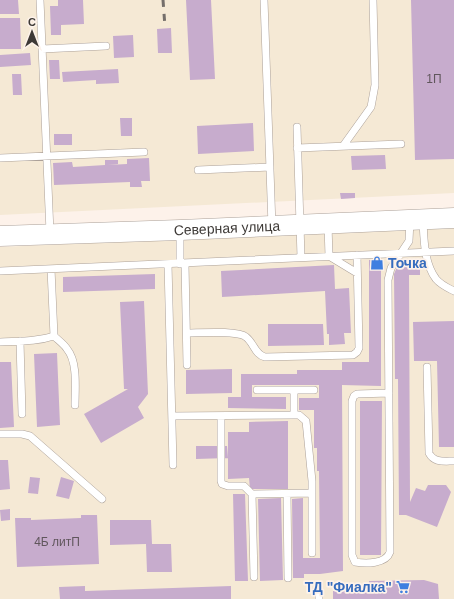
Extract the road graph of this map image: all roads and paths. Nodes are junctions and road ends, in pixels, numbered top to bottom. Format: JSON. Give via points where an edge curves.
{"nodes":[{"id":1,"x":40,"y":0,"type":"edge"},
{"id":2,"x":264,"y":0,"type":"edge"},
{"id":3,"x":373,"y":0,"type":"edge"},
{"id":4,"x":106,"y":46,"type":"dead end"},
{"id":5,"x":42,"y":49,"type":"junction"},
{"id":6,"x":296,"y":127,"type":"dead end"},
{"id":7,"x":401,"y":144,"type":"dead end"},
{"id":8,"x":343,"y":146,"type":"junction"},
{"id":9,"x":297,"y":148,"type":"junction"},
{"id":10,"x":144,"y":152,"type":"dead end"},
{"id":11,"x":47,"y":156,"type":"junction"},
{"id":12,"x":0,"y":158,"type":"edge"},
{"id":13,"x":270,"y":167,"type":"junction"},
{"id":14,"x":198,"y":170,"type":"dead end"},
{"id":15,"x":454,"y":218,"type":"edge"},
{"id":16,"x":416,"y":219,"type":"junction"},
{"id":17,"x":328,"y":223,"type":"junction"},
{"id":18,"x":300,"y":225,"type":"junction"},
{"id":19,"x":272,"y":226,"type":"junction"},
{"id":20,"x":180,"y":230,"type":"junction"},
{"id":21,"x":50,"y":234,"type":"junction"},
{"id":22,"x":0,"y":236,"type":"edge"},
{"id":23,"x":454,"y":251,"type":"edge"},
{"id":24,"x":426,"y":252,"type":"junction"},
{"id":25,"x":401,"y":253,"type":"junction"},
{"id":26,"x":357,"y":255,"type":"junction"},
{"id":27,"x":329,"y":256,"type":"junction"},
{"id":28,"x":301,"y":257,"type":"junction"},
{"id":29,"x":168,"y":264,"type":"junction"},
{"id":30,"x":183,"y":264,"type":"junction"},
{"id":31,"x":51,"y":269,"type":"junction"},
{"id":32,"x":0,"y":271,"type":"edge"},
{"id":33,"x":358,"y":273,"type":"junction"},
{"id":34,"x":454,"y":291,"type":"edge"},
{"id":35,"x":186,"y":333,"type":"junction"},
{"id":36,"x":54,"y":336,"type":"junction"},
{"id":37,"x":20,"y":341,"type":"junction"},
{"id":38,"x":0,"y":342,"type":"edge"},
{"id":39,"x":187,"y":365,"type":"dead end"},
{"id":40,"x":427,"y":367,"type":"dead end"},
{"id":41,"x":257,"y":390,"type":"dead end"},
{"id":42,"x":294,"y":390,"type":"junction"},
{"id":43,"x":314,"y":390,"type":"dead end"},
{"id":44,"x":389,"y":393,"type":"junction"},
{"id":45,"x":75,"y":405,"type":"dead end"},
{"id":46,"x":22,"y":414,"type":"dead end"},
{"id":47,"x":294,"y":415,"type":"junction"},
{"id":48,"x":172,"y":416,"type":"junction"},
{"id":49,"x":220,"y":416,"type":"junction"},
{"id":50,"x":0,"y":434,"type":"edge"},
{"id":51,"x":454,"y":461,"type":"edge"},
{"id":52,"x":174,"y":465,"type":"dead end"},
{"id":53,"x":312,"y":493,"type":"junction"},
{"id":54,"x":252,"y":494,"type":"junction"},
{"id":55,"x":286,"y":494,"type":"junction"},
{"id":56,"x":102,"y":499,"type":"dead end"},
{"id":57,"x":312,"y":554,"type":"dead end"},
{"id":58,"x":254,"y":578,"type":"dead end"},
{"id":59,"x":288,"y":578,"type":"dead end"},
{"id":60,"x":319,"y":585,"type":"dead end"},
{"id":61,"x":319,"y":599,"type":"edge"}],
"edges":[{"from":1,"to":5,"type":"lane"},
{"from":2,"to":13,"type":"lane"},
{"from":3,"to":8,"type":"lane","via":[[375,85],[372,107]]},
{"from":4,"to":5,"type":"lane"},
{"from":5,"to":11,"type":"lane"},
{"from":6,"to":9,"type":"lane"},
{"from":7,"to":8,"type":"lane"},
{"from":8,"to":9,"type":"lane"},
{"from":9,"to":18,"type":"lane"},
{"from":10,"to":11,"type":"lane"},
{"from":11,"to":12,"type":"lane"},
{"from":11,"to":21,"type":"lane"},
{"from":13,"to":14,"type":"lane"},
{"from":13,"to":19,"type":"lane"},
{"from":15,"to":16,"type":"main road","name":"Северная улица"},
{"from":16,"to":17,"type":"main road","name":"Северная улица"},
{"from":16,"to":24,"type":"lane"},
{"from":16,"to":25,"type":"lane","via":[[409,241]]},
{"from":17,"to":18,"type":"main road","name":"Северная улица"},
{"from":17,"to":27,"type":"lane"},
{"from":18,"to":19,"type":"main road","name":"Северная улица"},
{"from":18,"to":28,"type":"lane"},
{"from":19,"to":20,"type":"main road","name":"Северная улица"},
{"from":20,"to":21,"type":"main road","name":"Северная улица"},
{"from":20,"to":30,"type":"lane"},
{"from":21,"to":22,"type":"main road","name":"Северная улица"},
{"from":23,"to":24,"type":"lane"},
{"from":24,"to":25,"type":"lane"},
{"from":24,"to":34,"type":"lane","via":[[436,279]]},
{"from":25,"to":26,"type":"lane"},
{"from":25,"to":44,"type":"lane","via":[[391,268],[388,280]]},
{"from":26,"to":27,"type":"lane"},
{"from":26,"to":33,"type":"lane"},
{"from":27,"to":28,"type":"lane"},
{"from":27,"to":33,"type":"lane"},
{"from":28,"to":30,"type":"lane"},
{"from":29,"to":30,"type":"lane"},
{"from":29,"to":31,"type":"lane"},
{"from":29,"to":48,"type":"lane"},
{"from":30,"to":35,"type":"lane"},
{"from":31,"to":32,"type":"lane"},
{"from":31,"to":36,"type":"lane"},
{"from":33,"to":35,"type":"lane","via":[[359,348],[353,355],[265,357],[258,354],[249,339],[239,333]]},
{"from":35,"to":39,"type":"lane"},
{"from":36,"to":37,"type":"lane","via":[[43,340]]},
{"from":36,"to":45,"type":"lane","via":[[67,349],[74,363]]},
{"from":37,"to":38,"type":"lane"},
{"from":37,"to":46,"type":"lane"},
{"from":40,"to":51,"type":"lane","via":[[428,452],[436,460]]},
{"from":41,"to":42,"type":"lane"},
{"from":42,"to":43,"type":"lane"},
{"from":42,"to":47,"type":"lane"},
{"from":44,"to":44,"type":"lane","via":[[390,552],[382,561],[355,562],[352,556],[352,401],[357,394]]},
{"from":47,"to":49,"type":"lane"},
{"from":47,"to":53,"type":"lane","via":[[303,417],[306,421]]},
{"from":48,"to":49,"type":"lane"},
{"from":48,"to":52,"type":"lane"},
{"from":49,"to":54,"type":"lane","via":[[222,484],[244,486]]},
{"from":50,"to":56,"type":"lane","via":[[30,436]]},
{"from":53,"to":55,"type":"lane"},
{"from":53,"to":57,"type":"lane"},
{"from":54,"to":55,"type":"lane"},
{"from":54,"to":58,"type":"lane"},
{"from":55,"to":59,"type":"lane"},
{"from":60,"to":61,"type":"lane"}]}
